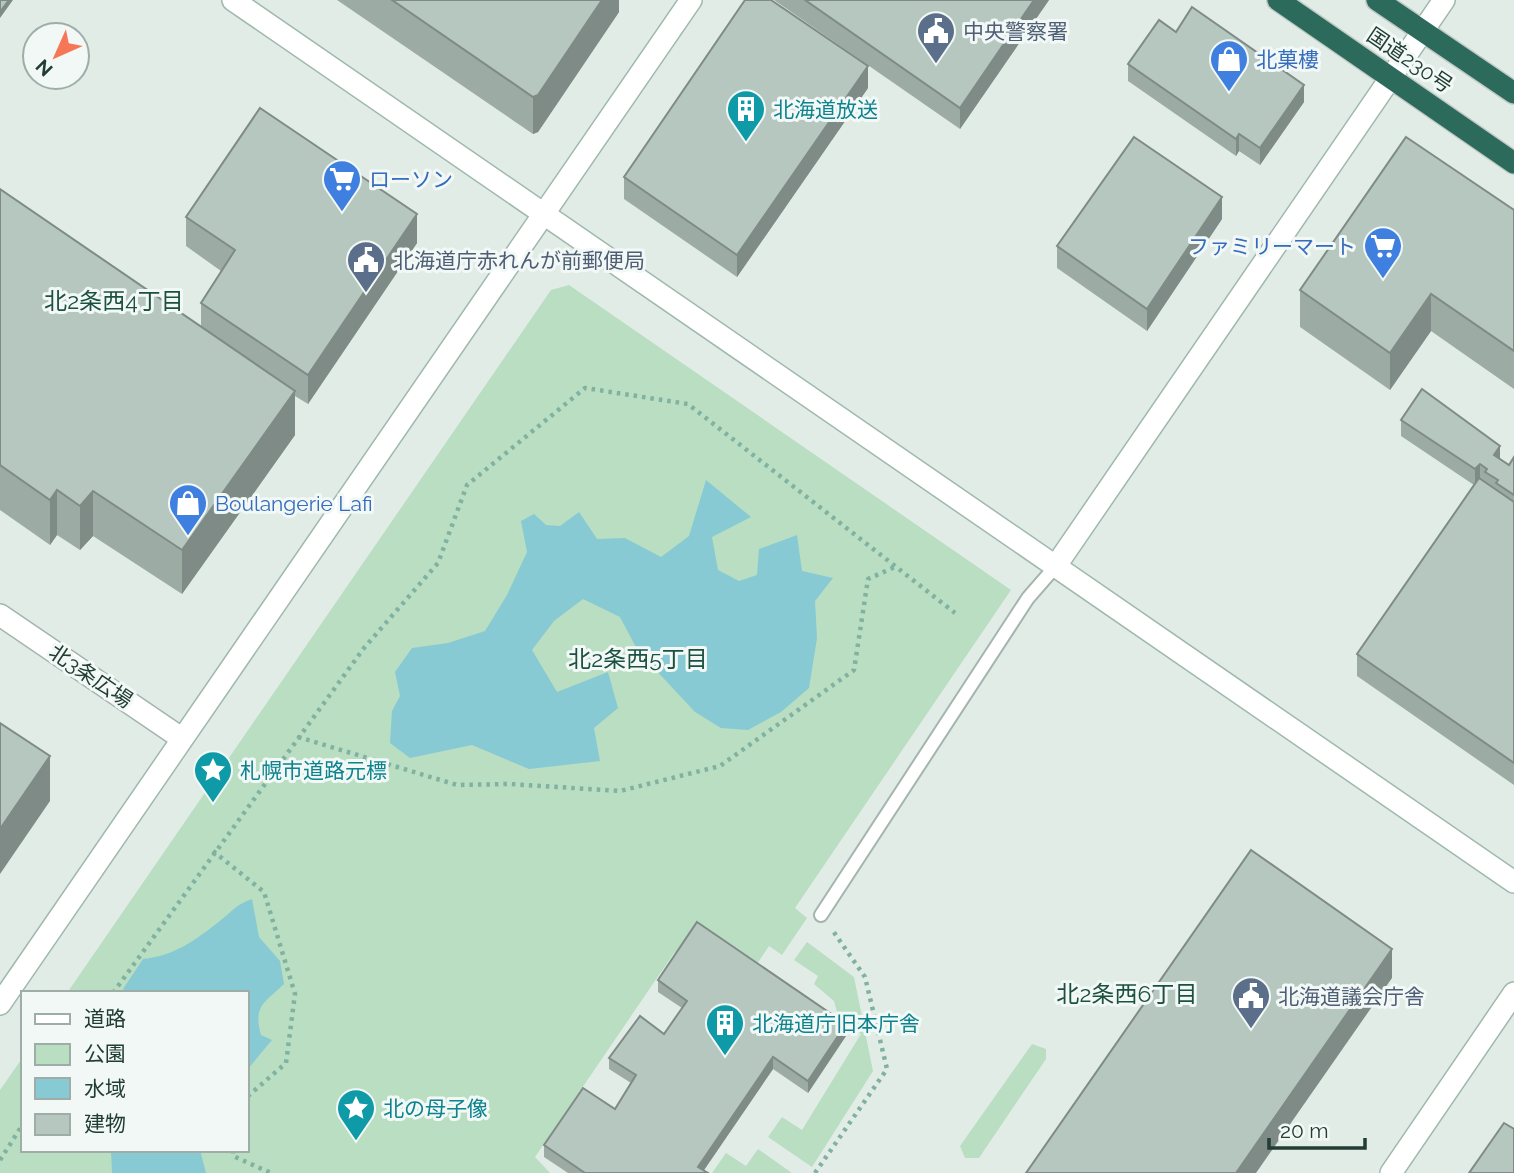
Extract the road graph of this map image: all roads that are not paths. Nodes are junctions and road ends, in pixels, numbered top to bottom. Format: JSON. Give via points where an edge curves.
{"nodes":[{"id":1,"x":233,"y":0,"type":"edge"},
{"id":2,"x":691,"y":0,"type":"edge"},
{"id":3,"x":1278,"y":0,"type":"edge"},
{"id":4,"x":1377,"y":0,"type":"edge"},
{"id":5,"x":1444,"y":0,"type":"edge"},
{"id":6,"x":1423,"y":32,"type":"junction"},
{"id":7,"x":1392,"y":77,"type":"junction"},
{"id":8,"x":1514,"y":93,"type":"edge"},
{"id":9,"x":1514,"y":163,"type":"edge"},
{"id":10,"x":544,"y":214,"type":"junction"},
{"id":11,"x":1055,"y":567,"type":"junction"},
{"id":12,"x":0,"y":615,"type":"edge"},
{"id":13,"x":181,"y":738,"type":"junction"},
{"id":14,"x":1514,"y":883,"type":"edge"},
{"id":15,"x":821,"y":915,"type":"road end"},
{"id":16,"x":1514,"y":993,"type":"edge"},
{"id":17,"x":0,"y":1004,"type":"edge"},
{"id":18,"x":1391,"y":1173,"type":"edge"}],
"edges":[{"from":1,"to":10,"type":"street"},
{"from":2,"to":10,"type":"street"},
{"from":3,"to":7,"type":"highway","name":"国道230号"},
{"from":4,"to":6,"type":"highway","name":"国道230号"},
{"from":5,"to":6,"type":"street"},
{"from":6,"to":7,"type":"street"},
{"from":6,"to":8,"type":"highway","name":"国道230号"},
{"from":7,"to":9,"type":"highway","name":"国道230号"},
{"from":7,"to":11,"type":"street"},
{"from":10,"to":11,"type":"street"},
{"from":10,"to":13,"type":"street"},
{"from":11,"to":14,"type":"street"},
{"from":11,"to":15,"type":"lane","via":[[1028,598]]},
{"from":12,"to":13,"type":"street","name":"北3条広場"},
{"from":13,"to":17,"type":"street"},
{"from":16,"to":18,"type":"street"}]}
